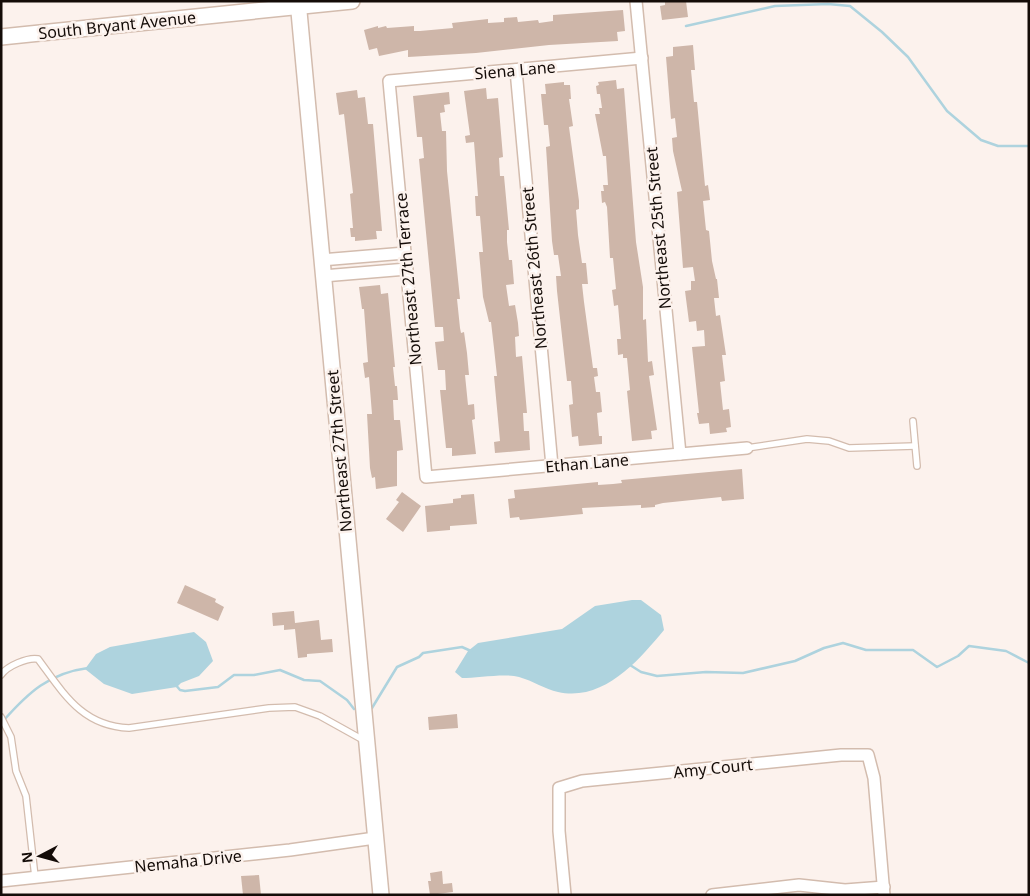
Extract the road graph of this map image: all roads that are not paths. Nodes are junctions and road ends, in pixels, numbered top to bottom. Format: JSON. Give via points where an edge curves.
{"nodes":[{"id":1,"x":352,"y":1,"type":"edge"},
{"id":2,"x":636,"y":1,"type":"edge"},
{"id":3,"x":298,"y":4,"type":"edge"},
{"id":4,"x":1,"y":37,"type":"edge"},
{"id":5,"x":642,"y":58,"type":"junction"},
{"id":6,"x":516,"y":70,"type":"junction"},
{"id":7,"x":388,"y":81,"type":"joint"},
{"id":8,"x":405,"y":253,"type":"junction"},
{"id":9,"x":321,"y":260,"type":"junction"},
{"id":10,"x":407,"y":269,"type":"junction"},
{"id":11,"x":323,"y":276,"type":"junction"},
{"id":12,"x":913,"y":421,"type":"dead end"},
{"id":13,"x":915,"y":446,"type":"junction"},
{"id":14,"x":747,"y":448,"type":"joint"},
{"id":15,"x":680,"y":454,"type":"junction"},
{"id":16,"x":552,"y":466,"type":"junction"},
{"id":17,"x":917,"y":466,"type":"dead end"},
{"id":18,"x":426,"y":477,"type":"joint"},
{"id":19,"x":1,"y":675,"type":"edge"},
{"id":20,"x":1,"y":717,"type":"edge"},
{"id":21,"x":366,"y":741,"type":"junction"},
{"id":22,"x":375,"y":838,"type":"junction"},
{"id":23,"x":35,"y":878,"type":"junction"},
{"id":24,"x":1,"y":882,"type":"edge"},
{"id":25,"x":884,"y":891,"type":"edge"},
{"id":26,"x":381,"y":895,"type":"edge"},
{"id":27,"x":565,"y":895,"type":"edge"},
{"id":28,"x":712,"y":895,"type":"edge"}],
"edges":[{"from":1,"to":3,"type":"street","name":"South Bryant Avenue"},
{"from":2,"to":5,"type":"street","name":"Northeast 25th Street"},
{"from":3,"to":4,"type":"street","name":"South Bryant Avenue"},
{"from":3,"to":9,"type":"street","name":"Northeast 27th Street"},
{"from":5,"to":6,"type":"street","name":"Siena Lane"},
{"from":5,"to":15,"type":"street","name":"Northeast 25th Street"},
{"from":6,"to":7,"type":"street","name":"Siena Lane"},
{"from":6,"to":16,"type":"street","name":"Northeast 26th Street"},
{"from":7,"to":8,"type":"street","name":"Northeast 27th Terrace"},
{"from":8,"to":9,"type":"street"},
{"from":8,"to":10,"type":"street","name":"Northeast 27th Terrace"},
{"from":9,"to":11,"type":"street","name":"Northeast 27th Street"},
{"from":10,"to":11,"type":"street"},
{"from":10,"to":18,"type":"street","name":"Northeast 27th Terrace"},
{"from":11,"to":21,"type":"street","name":"Northeast 27th Street"},
{"from":12,"to":13,"type":"lane"},
{"from":13,"to":14,"type":"lane","via":[[849,448],[829,441],[807,439]]},
{"from":13,"to":17,"type":"lane"},
{"from":14,"to":15,"type":"street","name":"Ethan Lane"},
{"from":15,"to":16,"type":"street","name":"Ethan Lane"},
{"from":16,"to":18,"type":"street","name":"Ethan Lane"},
{"from":19,"to":21,"type":"lane","via":[[12,666],[38,659],[82,713],[115,728],[295,707],[320,716]]},
{"from":20,"to":23,"type":"lane","via":[[11,737],[16,771],[26,796]]},
{"from":21,"to":22,"type":"street","name":"Northeast 27th Street"},
{"from":22,"to":23,"type":"street","name":"Nemaha Drive"},
{"from":22,"to":26,"type":"street","name":"Northeast 27th Street"},
{"from":23,"to":24,"type":"street","name":"Nemaha Drive"},
{"from":25,"to":27,"type":"street","name":"Amy Court","via":[[874,778],[868,755],[842,755],[582,782],[559,788],[558,831]]},
{"from":25,"to":28,"type":"street","via":[[799,885]]}]}
